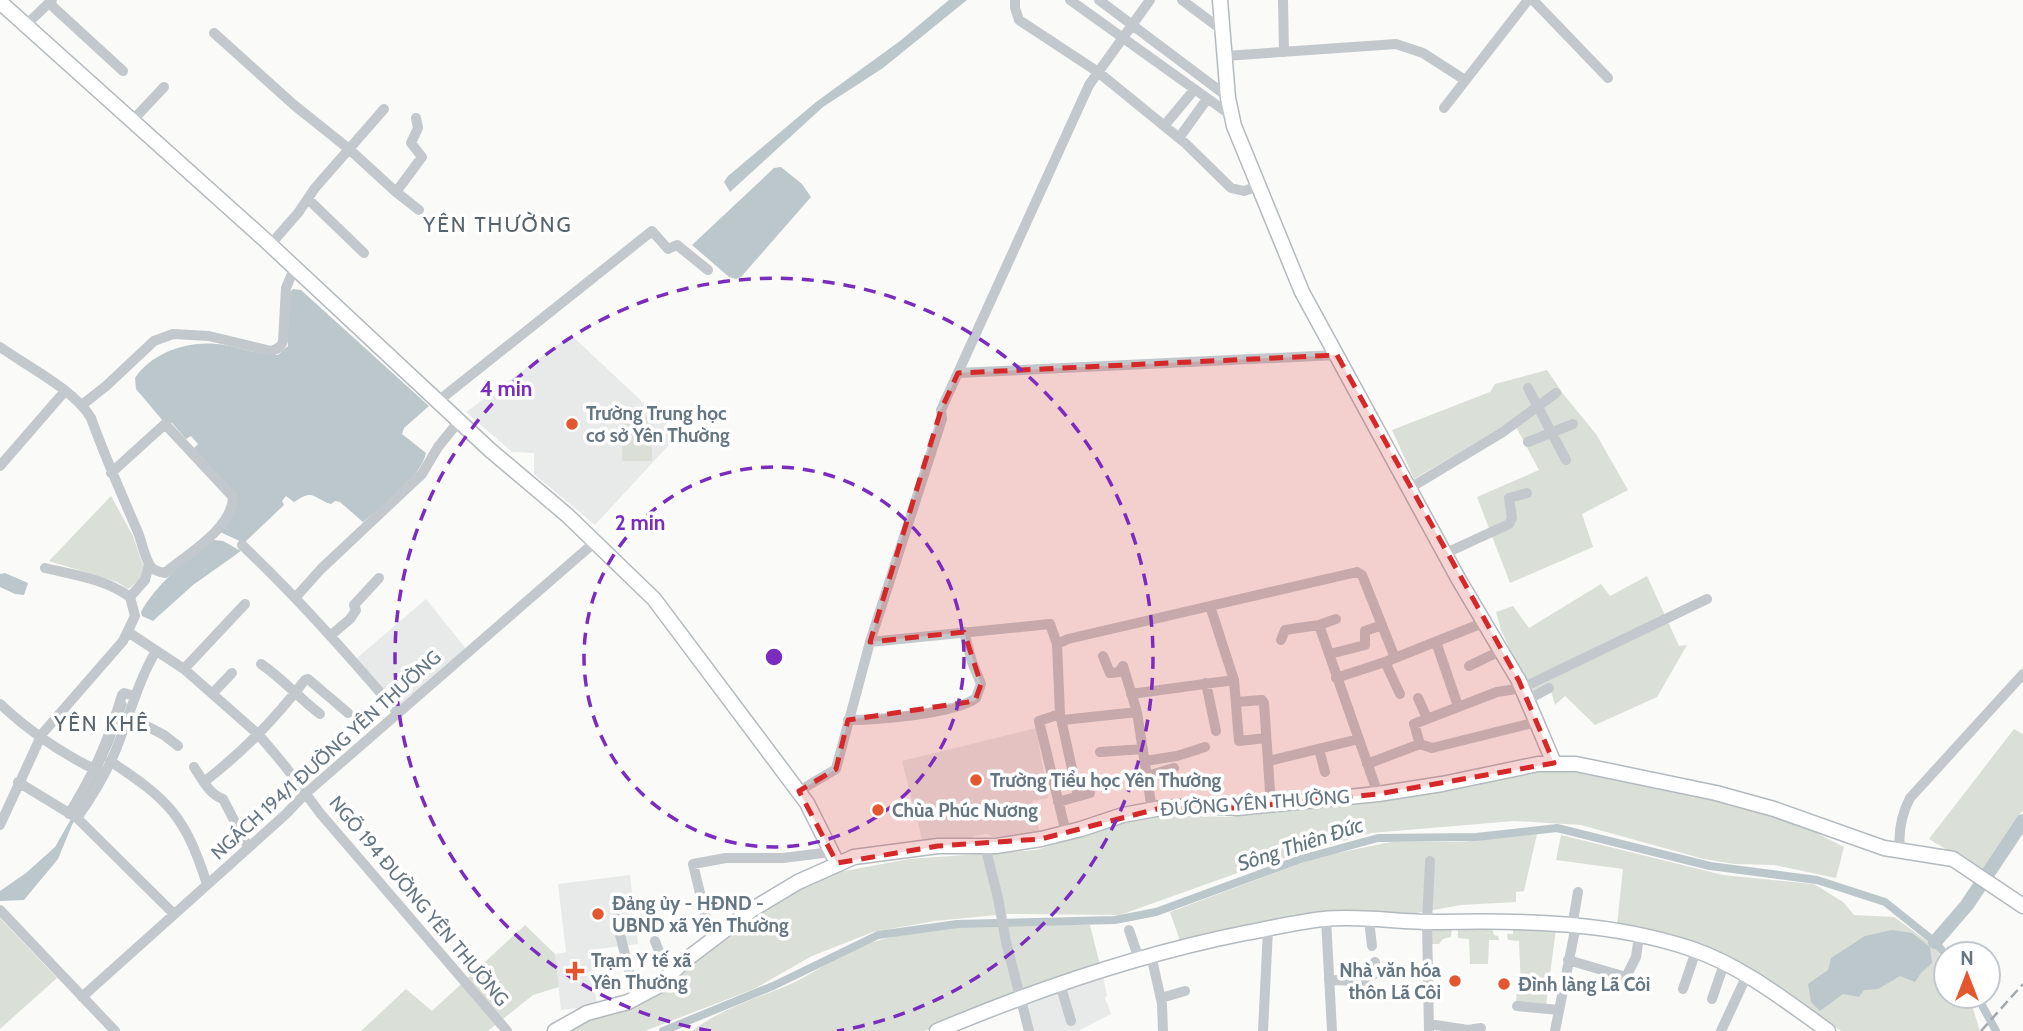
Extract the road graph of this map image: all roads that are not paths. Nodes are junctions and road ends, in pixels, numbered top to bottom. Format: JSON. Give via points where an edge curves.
{"nodes":[{"id":1,"x":1015,"y":0,"type":"edge"},
{"id":2,"x":1070,"y":0,"type":"edge"},
{"id":3,"x":1099,"y":0,"type":"edge"},
{"id":4,"x":1150,"y":0,"type":"edge"},
{"id":5,"x":1182,"y":0,"type":"edge"},
{"id":6,"x":1220,"y":0,"type":"edge"},
{"id":7,"x":1283,"y":0,"type":"edge"},
{"id":8,"x":1528,"y":0,"type":"edge"},
{"id":9,"x":1533,"y":0,"type":"edge"},
{"id":10,"x":51,"y":1,"type":"edge"},
{"id":11,"x":0,"y":2,"type":"edge"},
{"id":12,"x":1131,"y":24,"type":"junction"},
{"id":13,"x":26,"y":25,"type":"junction"},
{"id":14,"x":1222,"y":30,"type":"junction"},
{"id":15,"x":214,"y":33,"type":"dead end"},
{"id":16,"x":1122,"y":38,"type":"junction"},
{"id":17,"x":1284,"y":52,"type":"junction"},
{"id":18,"x":1225,"y":56,"type":"junction"},
{"id":19,"x":123,"y":71,"type":"dead end"},
{"id":20,"x":1098,"y":72,"type":"junction"},
{"id":21,"x":1608,"y":78,"type":"dead end"},
{"id":22,"x":1465,"y":80,"type":"junction"},
{"id":23,"x":164,"y":87,"type":"dead end"},
{"id":24,"x":1194,"y":90,"type":"junction"},
{"id":25,"x":1228,"y":97,"type":"junction"},
{"id":26,"x":1207,"y":99,"type":"junction"},
{"id":27,"x":1444,"y":108,"type":"dead end"},
{"id":28,"x":384,"y":109,"type":"dead end"},
{"id":29,"x":1232,"y":117,"type":"junction"},
{"id":30,"x":416,"y":118,"type":"dead end"},
{"id":31,"x":132,"y":121,"type":"junction"},
{"id":32,"x":1164,"y":126,"type":"junction"},
{"id":33,"x":1179,"y":138,"type":"junction"},
{"id":34,"x":349,"y":149,"type":"junction"},
{"id":35,"x":1259,"y":186,"type":"junction"},
{"id":36,"x":396,"y":192,"type":"junction"},
{"id":37,"x":308,"y":199,"type":"junction"},
{"id":38,"x":419,"y":210,"type":"dead end"},
{"id":39,"x":270,"y":245,"type":"junction"},
{"id":40,"x":364,"y":253,"type":"dead end"},
{"id":41,"x":294,"y":269,"type":"junction"},
{"id":42,"x":708,"y":271,"type":"dead end"},
{"id":43,"x":0,"y":348,"type":"edge"},
{"id":44,"x":1337,"y":355,"type":"junction"},
{"id":45,"x":958,"y":373,"type":"junction"},
{"id":46,"x":1528,"y":387,"type":"dead end"},
{"id":47,"x":65,"y":391,"type":"junction"},
{"id":48,"x":1556,"y":393,"type":"dead end"},
{"id":49,"x":438,"y":402,"type":"junction"},
{"id":50,"x":82,"y":405,"type":"junction"},
{"id":51,"x":1537,"y":407,"type":"junction"},
{"id":52,"x":459,"y":421,"type":"junction"},
{"id":53,"x":1573,"y":424,"type":"dead end"},
{"id":54,"x":1551,"y":432,"type":"junction"},
{"id":55,"x":1528,"y":442,"type":"dead end"},
{"id":56,"x":1566,"y":460,"type":"dead end"},
{"id":57,"x":0,"y":466,"type":"edge"},
{"id":58,"x":111,"y":473,"type":"junction"},
{"id":59,"x":1410,"y":488,"type":"junction"},
{"id":60,"x":1527,"y":493,"type":"dead end"},
{"id":61,"x":595,"y":542,"type":"junction"},
{"id":62,"x":242,"y":545,"type":"dead end"},
{"id":63,"x":1450,"y":551,"type":"junction"},
{"id":64,"x":149,"y":565,"type":"junction"},
{"id":65,"x":45,"y":568,"type":"dead end"},
{"id":66,"x":379,"y":578,"type":"dead end"},
{"id":67,"x":130,"y":597,"type":"junction"},
{"id":68,"x":295,"y":598,"type":"junction"},
{"id":69,"x":1707,"y":599,"type":"dead end"},
{"id":70,"x":245,"y":604,"type":"dead end"},
{"id":71,"x":1210,"y":606,"type":"junction"},
{"id":72,"x":1336,"y":619,"type":"dead end"},
{"id":73,"x":1485,"y":622,"type":"junction"},
{"id":74,"x":1319,"y":625,"type":"junction"},
{"id":75,"x":1382,"y":625,"type":"junction"},
{"id":76,"x":128,"y":632,"type":"junction"},
{"id":77,"x":964,"y":632,"type":"junction"},
{"id":78,"x":330,"y":636,"type":"junction"},
{"id":79,"x":1281,"y":640,"type":"dead end"},
{"id":80,"x":870,"y":642,"type":"junction"},
{"id":81,"x":1436,"y":642,"type":"junction"},
{"id":82,"x":1057,"y":644,"type":"junction"},
{"id":83,"x":1502,"y":650,"type":"junction"},
{"id":84,"x":156,"y":651,"type":"junction"},
{"id":85,"x":1330,"y":654,"type":"junction"},
{"id":86,"x":1103,"y":656,"type":"dead end"},
{"id":87,"x":1390,"y":660,"type":"junction"},
{"id":88,"x":261,"y":664,"type":"dead end"},
{"id":89,"x":1469,"y":666,"type":"dead end"},
{"id":90,"x":184,"y":669,"type":"junction"},
{"id":91,"x":232,"y":673,"type":"dead end"},
{"id":92,"x":2023,"y":674,"type":"edge"},
{"id":93,"x":1336,"y":678,"type":"junction"},
{"id":94,"x":1234,"y":680,"type":"junction"},
{"id":95,"x":1206,"y":683,"type":"junction"},
{"id":96,"x":1549,"y":688,"type":"dead end"},
{"id":97,"x":295,"y":692,"type":"junction"},
{"id":98,"x":212,"y":694,"type":"junction"},
{"id":99,"x":1131,"y":694,"type":"junction"},
{"id":100,"x":1400,"y":694,"type":"dead end"},
{"id":101,"x":1525,"y":694,"type":"junction"},
{"id":102,"x":134,"y":696,"type":"junction"},
{"id":103,"x":1418,"y":698,"type":"dead end"},
{"id":104,"x":1236,"y":702,"type":"junction"},
{"id":105,"x":0,"y":704,"type":"edge"},
{"id":106,"x":1458,"y":706,"type":"junction"},
{"id":107,"x":1137,"y":712,"type":"junction"},
{"id":108,"x":348,"y":713,"type":"dead end"},
{"id":109,"x":398,"y":713,"type":"junction"},
{"id":110,"x":320,"y":715,"type":"dead end"},
{"id":111,"x":127,"y":716,"type":"junction"},
{"id":112,"x":1061,"y":717,"type":"junction"},
{"id":113,"x":1427,"y":718,"type":"junction"},
{"id":114,"x":848,"y":720,"type":"junction"},
{"id":115,"x":1537,"y":722,"type":"junction"},
{"id":116,"x":1216,"y":731,"type":"dead end"},
{"id":117,"x":259,"y":735,"type":"junction"},
{"id":118,"x":39,"y":738,"type":"junction"},
{"id":119,"x":1266,"y":738,"type":"junction"},
{"id":120,"x":1359,"y":739,"type":"junction"},
{"id":121,"x":1420,"y":744,"type":"junction"},
{"id":122,"x":178,"y":746,"type":"dead end"},
{"id":123,"x":1205,"y":747,"type":"dead end"},
{"id":124,"x":1143,"y":749,"type":"junction"},
{"id":125,"x":1319,"y":749,"type":"junction"},
{"id":126,"x":1100,"y":752,"type":"dead end"},
{"id":127,"x":110,"y":761,"type":"junction"},
{"id":128,"x":1145,"y":761,"type":"junction"},
{"id":129,"x":1269,"y":761,"type":"junction"},
{"id":130,"x":1554,"y":763,"type":"junction"},
{"id":131,"x":1367,"y":764,"type":"junction"},
{"id":132,"x":194,"y":767,"type":"dead end"},
{"id":133,"x":1174,"y":768,"type":"dead end"},
{"id":134,"x":100,"y":771,"type":"junction"},
{"id":135,"x":1325,"y":772,"type":"dead end"},
{"id":136,"x":1147,"y":776,"type":"junction"},
{"id":137,"x":18,"y":782,"type":"junction"},
{"id":138,"x":204,"y":782,"type":"junction"},
{"id":139,"x":799,"y":791,"type":"junction"},
{"id":140,"x":1090,"y":793,"type":"dead end"},
{"id":141,"x":305,"y":794,"type":"junction"},
{"id":142,"x":1378,"y":794,"type":"junction"},
{"id":143,"x":1077,"y":796,"type":"junction"},
{"id":144,"x":1058,"y":802,"type":"junction"},
{"id":145,"x":1271,"y":806,"type":"junction"},
{"id":146,"x":1152,"y":810,"type":"junction"},
{"id":147,"x":74,"y":816,"type":"junction"},
{"id":148,"x":0,"y":823,"type":"edge"},
{"id":149,"x":1066,"y":833,"type":"junction"},
{"id":150,"x":985,"y":846,"type":"junction"},
{"id":151,"x":248,"y":847,"type":"junction"},
{"id":152,"x":1900,"y":850,"type":"junction"},
{"id":153,"x":834,"y":858,"type":"junction"},
{"id":154,"x":1430,"y":861,"type":"dead end"},
{"id":155,"x":207,"y":884,"type":"junction"},
{"id":156,"x":1577,"y":892,"type":"dead end"},
{"id":157,"x":2023,"y":906,"type":"edge"},
{"id":158,"x":0,"y":910,"type":"edge"},
{"id":159,"x":174,"y":914,"type":"junction"},
{"id":160,"x":616,"y":918,"type":"dead end"},
{"id":161,"x":1326,"y":919,"type":"junction"},
{"id":162,"x":1369,"y":920,"type":"junction"},
{"id":163,"x":1427,"y":922,"type":"junction"},
{"id":164,"x":1576,"y":925,"type":"junction"},
{"id":165,"x":1268,"y":929,"type":"junction"},
{"id":166,"x":1129,"y":930,"type":"dead end"},
{"id":167,"x":1639,"y":936,"type":"junction"},
{"id":168,"x":711,"y":939,"type":"junction"},
{"id":169,"x":654,"y":941,"type":"dead end"},
{"id":170,"x":1372,"y":946,"type":"dead end"},
{"id":171,"x":1696,"y":951,"type":"junction"},
{"id":172,"x":1145,"y":957,"type":"junction"},
{"id":173,"x":1568,"y":960,"type":"junction"},
{"id":174,"x":1375,"y":962,"type":"dead end"},
{"id":175,"x":1724,"y":964,"type":"junction"},
{"id":176,"x":1747,"y":975,"type":"junction"},
{"id":177,"x":668,"y":977,"type":"junction"},
{"id":178,"x":1329,"y":980,"type":"junction"},
{"id":179,"x":1060,"y":984,"type":"junction"},
{"id":180,"x":1682,"y":989,"type":"dead end"},
{"id":181,"x":1185,"y":991,"type":"dead end"},
{"id":182,"x":82,"y":997,"type":"junction"},
{"id":183,"x":1020,"y":998,"type":"junction"},
{"id":184,"x":1161,"y":998,"type":"junction"},
{"id":185,"x":636,"y":999,"type":"junction"},
{"id":186,"x":1712,"y":999,"type":"dead end"},
{"id":187,"x":1517,"y":1006,"type":"dead end"},
{"id":188,"x":1559,"y":1010,"type":"junction"},
{"id":189,"x":1070,"y":1021,"type":"dead end"},
{"id":190,"x":1429,"y":1028,"type":"edge"},
{"id":191,"x":1481,"y":1028,"type":"dead end"},
{"id":192,"x":115,"y":1031,"type":"edge"},
{"id":193,"x":507,"y":1031,"type":"edge"},
{"id":194,"x":555,"y":1031,"type":"edge"},
{"id":195,"x":937,"y":1031,"type":"edge"},
{"id":196,"x":1029,"y":1031,"type":"edge"},
{"id":197,"x":1163,"y":1031,"type":"edge"},
{"id":198,"x":1263,"y":1031,"type":"edge"},
{"id":199,"x":1332,"y":1031,"type":"edge"},
{"id":200,"x":1555,"y":1031,"type":"edge"},
{"id":201,"x":1721,"y":1031,"type":"edge"},
{"id":202,"x":1828,"y":1031,"type":"edge"}],
"edges":[{"from":1,"to":20,"type":"street","via":[[1019,20]]},
{"from":2,"to":16,"type":"street"},
{"from":3,"to":12,"type":"street"},
{"from":4,"to":12,"type":"street"},
{"from":5,"to":14,"type":"street"},
{"from":6,"to":14,"type":"main road"},
{"from":7,"to":17,"type":"street"},
{"from":8,"to":22,"type":"street"},
{"from":9,"to":21,"type":"street"},
{"from":10,"to":13,"type":"street"},
{"from":10,"to":19,"type":"street"},
{"from":11,"to":13,"type":"main road"},
{"from":12,"to":16,"type":"street"},
{"from":12,"to":25,"type":"street"},
{"from":13,"to":31,"type":"main road"},
{"from":14,"to":18,"type":"main road"},
{"from":15,"to":34,"type":"street"},
{"from":16,"to":20,"type":"street"},
{"from":16,"to":24,"type":"street"},
{"from":17,"to":18,"type":"street"},
{"from":17,"to":22,"type":"street","via":[[1396,44],[1423,53]]},
{"from":18,"to":25,"type":"main road"},
{"from":20,"to":32,"type":"street"},
{"from":20,"to":45,"type":"street"},
{"from":22,"to":27,"type":"street"},
{"from":23,"to":31,"type":"street"},
{"from":24,"to":26,"type":"street"},
{"from":24,"to":32,"type":"street"},
{"from":25,"to":29,"type":"main road"},
{"from":26,"to":29,"type":"street"},
{"from":26,"to":33,"type":"street"},
{"from":28,"to":34,"type":"street"},
{"from":29,"to":35,"type":"main road"},
{"from":30,"to":36,"type":"street","via":[[418,128],[411,143],[422,157]]},
{"from":31,"to":39,"type":"main road"},
{"from":32,"to":33,"type":"street"},
{"from":33,"to":35,"type":"street","via":[[1231,188],[1244,191]]},
{"from":34,"to":36,"type":"street"},
{"from":34,"to":37,"type":"street"},
{"from":35,"to":44,"type":"main road","via":[[1303,292]]},
{"from":36,"to":38,"type":"street"},
{"from":37,"to":39,"type":"street"},
{"from":37,"to":40,"type":"street"},
{"from":39,"to":41,"type":"main road"},
{"from":41,"to":49,"type":"main road"},
{"from":41,"to":50,"type":"street","via":[[286,288],[283,341],[276,350],[209,336],[173,334],[154,341]]},
{"from":42,"to":49,"type":"street","via":[[677,244],[668,249],[652,231]]},
{"from":43,"to":47,"type":"street"},
{"from":44,"to":45,"type":"street"},
{"from":44,"to":59,"type":"main road"},
{"from":45,"to":80,"type":"street","via":[[940,410],[942,419]]},
{"from":46,"to":51,"type":"street"},
{"from":47,"to":50,"type":"street"},
{"from":47,"to":57,"type":"street"},
{"from":48,"to":51,"type":"street"},
{"from":49,"to":52,"type":"main road"},
{"from":50,"to":58,"type":"street"},
{"from":51,"to":54,"type":"street"},
{"from":51,"to":59,"type":"street"},
{"from":52,"to":61,"type":"main road"},
{"from":52,"to":68,"type":"street","via":[[422,474]]},
{"from":53,"to":54,"type":"street"},
{"from":54,"to":55,"type":"street"},
{"from":54,"to":56,"type":"street"},
{"from":58,"to":64,"type":"street"},
{"from":58,"to":64,"type":"street","via":[[165,424],[233,498],[223,524],[165,573]]},
{"from":59,"to":63,"type":"main road"},
{"from":60,"to":63,"type":"street","via":[[1509,498],[1509,524]]},
{"from":61,"to":109,"type":"street","name":"NGÁCH 194/1 ĐƯỜNG YÊN THƯỜNG"},
{"from":61,"to":139,"type":"main road","via":[[654,599]]},
{"from":62,"to":68,"type":"street"},
{"from":63,"to":73,"type":"main road"},
{"from":64,"to":67,"type":"street","via":[[145,580]]},
{"from":65,"to":67,"type":"street","via":[[103,582]]},
{"from":66,"to":78,"type":"street","via":[[354,604],[350,619]]},
{"from":67,"to":76,"type":"street","via":[[135,616]]},
{"from":68,"to":78,"type":"street"},
{"from":69,"to":101,"type":"street"},
{"from":70,"to":90,"type":"street"},
{"from":71,"to":75,"type":"street","via":[[1357,572]]},
{"from":71,"to":82,"type":"street"},
{"from":71,"to":94,"type":"street"},
{"from":72,"to":74,"type":"street"},
{"from":73,"to":81,"type":"street"},
{"from":73,"to":83,"type":"main road"},
{"from":74,"to":79,"type":"street","via":[[1285,630]]},
{"from":74,"to":85,"type":"street"},
{"from":75,"to":85,"type":"street","via":[[1365,631],[1364,645]]},
{"from":75,"to":87,"type":"street"},
{"from":76,"to":84,"type":"street","name":"NGÕ 194 ĐƯỜNG YÊN THƯỜNG"},
{"from":76,"to":118,"type":"street"},
{"from":77,"to":80,"type":"street"},
{"from":77,"to":82,"type":"street","via":[[1050,624]]},
{"from":77,"to":114,"type":"street","via":[[981,684],[976,698],[931,712]]},
{"from":78,"to":109,"type":"street"},
{"from":80,"to":114,"type":"street"},
{"from":81,"to":87,"type":"street"},
{"from":81,"to":106,"type":"street"},
{"from":82,"to":112,"type":"street"},
{"from":83,"to":89,"type":"street"},
{"from":83,"to":101,"type":"main road"},
{"from":84,"to":90,"type":"street","name":"NGÕ 194 ĐƯỜNG YÊN THƯỜNG"},
{"from":84,"to":102,"type":"street"},
{"from":85,"to":93,"type":"street"},
{"from":86,"to":99,"type":"street","via":[[1110,673],[1123,666]]},
{"from":87,"to":93,"type":"street"},
{"from":87,"to":100,"type":"street"},
{"from":88,"to":97,"type":"street"},
{"from":90,"to":98,"type":"street","name":"NGÕ 194 ĐƯỜNG YÊN THƯỜNG"},
{"from":91,"to":98,"type":"street"},
{"from":92,"to":152,"type":"street","via":[[1910,797],[1898,834]]},
{"from":93,"to":120,"type":"street"},
{"from":94,"to":95,"type":"street"},
{"from":94,"to":104,"type":"street"},
{"from":95,"to":99,"type":"street"},
{"from":95,"to":116,"type":"street"},
{"from":96,"to":101,"type":"street"},
{"from":97,"to":108,"type":"street","via":[[308,678]]},
{"from":97,"to":110,"type":"street"},
{"from":97,"to":117,"type":"street"},
{"from":98,"to":117,"type":"street","name":"NGÕ 194 ĐƯỜNG YÊN THƯỜNG"},
{"from":99,"to":107,"type":"street"},
{"from":101,"to":106,"type":"street","via":[[1497,692]]},
{"from":101,"to":115,"type":"main road"},
{"from":102,"to":111,"type":"street"},
{"from":102,"to":134,"type":"street","via":[[122,695]]},
{"from":103,"to":113,"type":"street"},
{"from":104,"to":119,"type":"street","via":[[1263,701]]},
{"from":104,"to":119,"type":"street","via":[[1239,741]]},
{"from":105,"to":118,"type":"street"},
{"from":106,"to":113,"type":"street"},
{"from":107,"to":112,"type":"street"},
{"from":107,"to":124,"type":"street"},
{"from":109,"to":141,"type":"street","name":"NGÁCH 194/1 ĐƯỜNG YÊN THƯỜNG"},
{"from":111,"to":122,"type":"street"},
{"from":111,"to":127,"type":"street"},
{"from":112,"to":143,"type":"street"},
{"from":112,"to":144,"type":"street","via":[[1039,721]]},
{"from":113,"to":121,"type":"street","via":[[1414,724]]},
{"from":114,"to":139,"type":"street","via":[[836,769]]},
{"from":115,"to":121,"type":"street","via":[[1433,748]]},
{"from":115,"to":130,"type":"main road"},
{"from":117,"to":138,"type":"street"},
{"from":117,"to":141,"type":"street","name":"NGÕ 194 ĐƯỜNG YÊN THƯỜNG"},
{"from":118,"to":134,"type":"street"},
{"from":118,"to":137,"type":"street"},
{"from":119,"to":129,"type":"street"},
{"from":120,"to":125,"type":"street"},
{"from":120,"to":131,"type":"street"},
{"from":121,"to":131,"type":"street"},
{"from":123,"to":128,"type":"street"},
{"from":124,"to":126,"type":"street"},
{"from":124,"to":128,"type":"street"},
{"from":125,"to":129,"type":"street"},
{"from":125,"to":135,"type":"street"},
{"from":127,"to":134,"type":"street"},
{"from":127,"to":155,"type":"street","via":[[171,809],[187,832]]},
{"from":128,"to":136,"type":"street"},
{"from":129,"to":145,"type":"street"},
{"from":130,"to":142,"type":"main road","name":"ĐƯỜNG YÊN THƯỜNG"},
{"from":130,"to":152,"type":"main road","name":"ĐƯỜNG YÊN THƯỜNG","via":[[1716,793]]},
{"from":131,"to":142,"type":"street"},
{"from":132,"to":138,"type":"street"},
{"from":133,"to":136,"type":"street"},
{"from":134,"to":147,"type":"street"},
{"from":136,"to":146,"type":"street"},
{"from":137,"to":147,"type":"street"},
{"from":137,"to":148,"type":"street"},
{"from":138,"to":151,"type":"street","via":[[223,799]]},
{"from":139,"to":153,"type":"main road"},
{"from":140,"to":143,"type":"street"},
{"from":141,"to":151,"type":"street","name":"NGÁCH 194/1 ĐƯỜNG YÊN THƯỜNG"},
{"from":141,"to":193,"type":"street","name":"NGÕ 194 ĐƯỜNG YÊN THƯỜNG"},
{"from":142,"to":145,"type":"main road","name":"ĐƯỜNG YÊN THƯỜNG"},
{"from":143,"to":144,"type":"street"},
{"from":144,"to":149,"type":"street"},
{"from":145,"to":146,"type":"main road","name":"ĐƯỜNG YÊN THƯỜNG"},
{"from":146,"to":149,"type":"main road","name":"ĐƯỜNG YÊN THƯỜNG"},
{"from":147,"to":159,"type":"street"},
{"from":149,"to":150,"type":"main road","name":"ĐƯỜNG YÊN THƯỜNG"},
{"from":150,"to":153,"type":"main road","name":"ĐƯỜNG YÊN THƯỜNG","via":[[937,846]]},
{"from":150,"to":183,"type":"street"},
{"from":151,"to":155,"type":"street","name":"NGÁCH 194/1 ĐƯỜNG YÊN THƯỜNG"},
{"from":152,"to":157,"type":"main road","name":"ĐƯỜNG YÊN THƯỜNG","via":[[1953,859]]},
{"from":153,"to":168,"type":"main road","name":"ĐƯỜNG YÊN THƯỜNG"},
{"from":153,"to":168,"type":"street","via":[[726,858],[693,864]]},
{"from":154,"to":163,"type":"street"},
{"from":155,"to":159,"type":"street","name":"NGÁCH 194/1 ĐƯỜNG YÊN THƯỜNG"},
{"from":156,"to":164,"type":"street"},
{"from":158,"to":182,"type":"street"},
{"from":159,"to":182,"type":"street","name":"NGÁCH 194/1 ĐƯỜNG YÊN THƯỜNG"},
{"from":160,"to":185,"type":"street"},
{"from":161,"to":162,"type":"main road"},
{"from":161,"to":165,"type":"main road"},
{"from":161,"to":178,"type":"street"},
{"from":162,"to":163,"type":"main road"},
{"from":162,"to":170,"type":"street"},
{"from":163,"to":164,"type":"main road","via":[[1502,920]]},
{"from":163,"to":190,"type":"street"},
{"from":164,"to":167,"type":"main road"},
{"from":164,"to":173,"type":"street"},
{"from":165,"to":172,"type":"main road"},
{"from":165,"to":198,"type":"street"},
{"from":166,"to":172,"type":"street"},
{"from":167,"to":171,"type":"main road"},
{"from":167,"to":173,"type":"street","via":[[1626,977]]},
{"from":168,"to":177,"type":"main road","name":"ĐƯỜNG YÊN THƯỜNG"},
{"from":169,"to":177,"type":"street"},
{"from":171,"to":175,"type":"main road"},
{"from":171,"to":180,"type":"street"},
{"from":172,"to":179,"type":"main road"},
{"from":172,"to":184,"type":"street"},
{"from":173,"to":188,"type":"street"},
{"from":174,"to":178,"type":"street","via":[[1373,975],[1363,981]]},
{"from":175,"to":176,"type":"main road"},
{"from":175,"to":186,"type":"street"},
{"from":176,"to":201,"type":"street"},
{"from":176,"to":202,"type":"main road"},
{"from":177,"to":185,"type":"main road","name":"ĐƯỜNG YÊN THƯỜNG"},
{"from":178,"to":199,"type":"street"},
{"from":179,"to":183,"type":"main road"},
{"from":179,"to":189,"type":"street"},
{"from":181,"to":184,"type":"street"},
{"from":182,"to":192,"type":"street"},
{"from":183,"to":195,"type":"main road"},
{"from":183,"to":196,"type":"street"},
{"from":184,"to":197,"type":"street"},
{"from":185,"to":194,"type":"main road","name":"ĐƯỜNG YÊN THƯỜNG","via":[[587,1013]]},
{"from":187,"to":188,"type":"street"},
{"from":188,"to":200,"type":"street"},
{"from":190,"to":191,"type":"street"}]}
